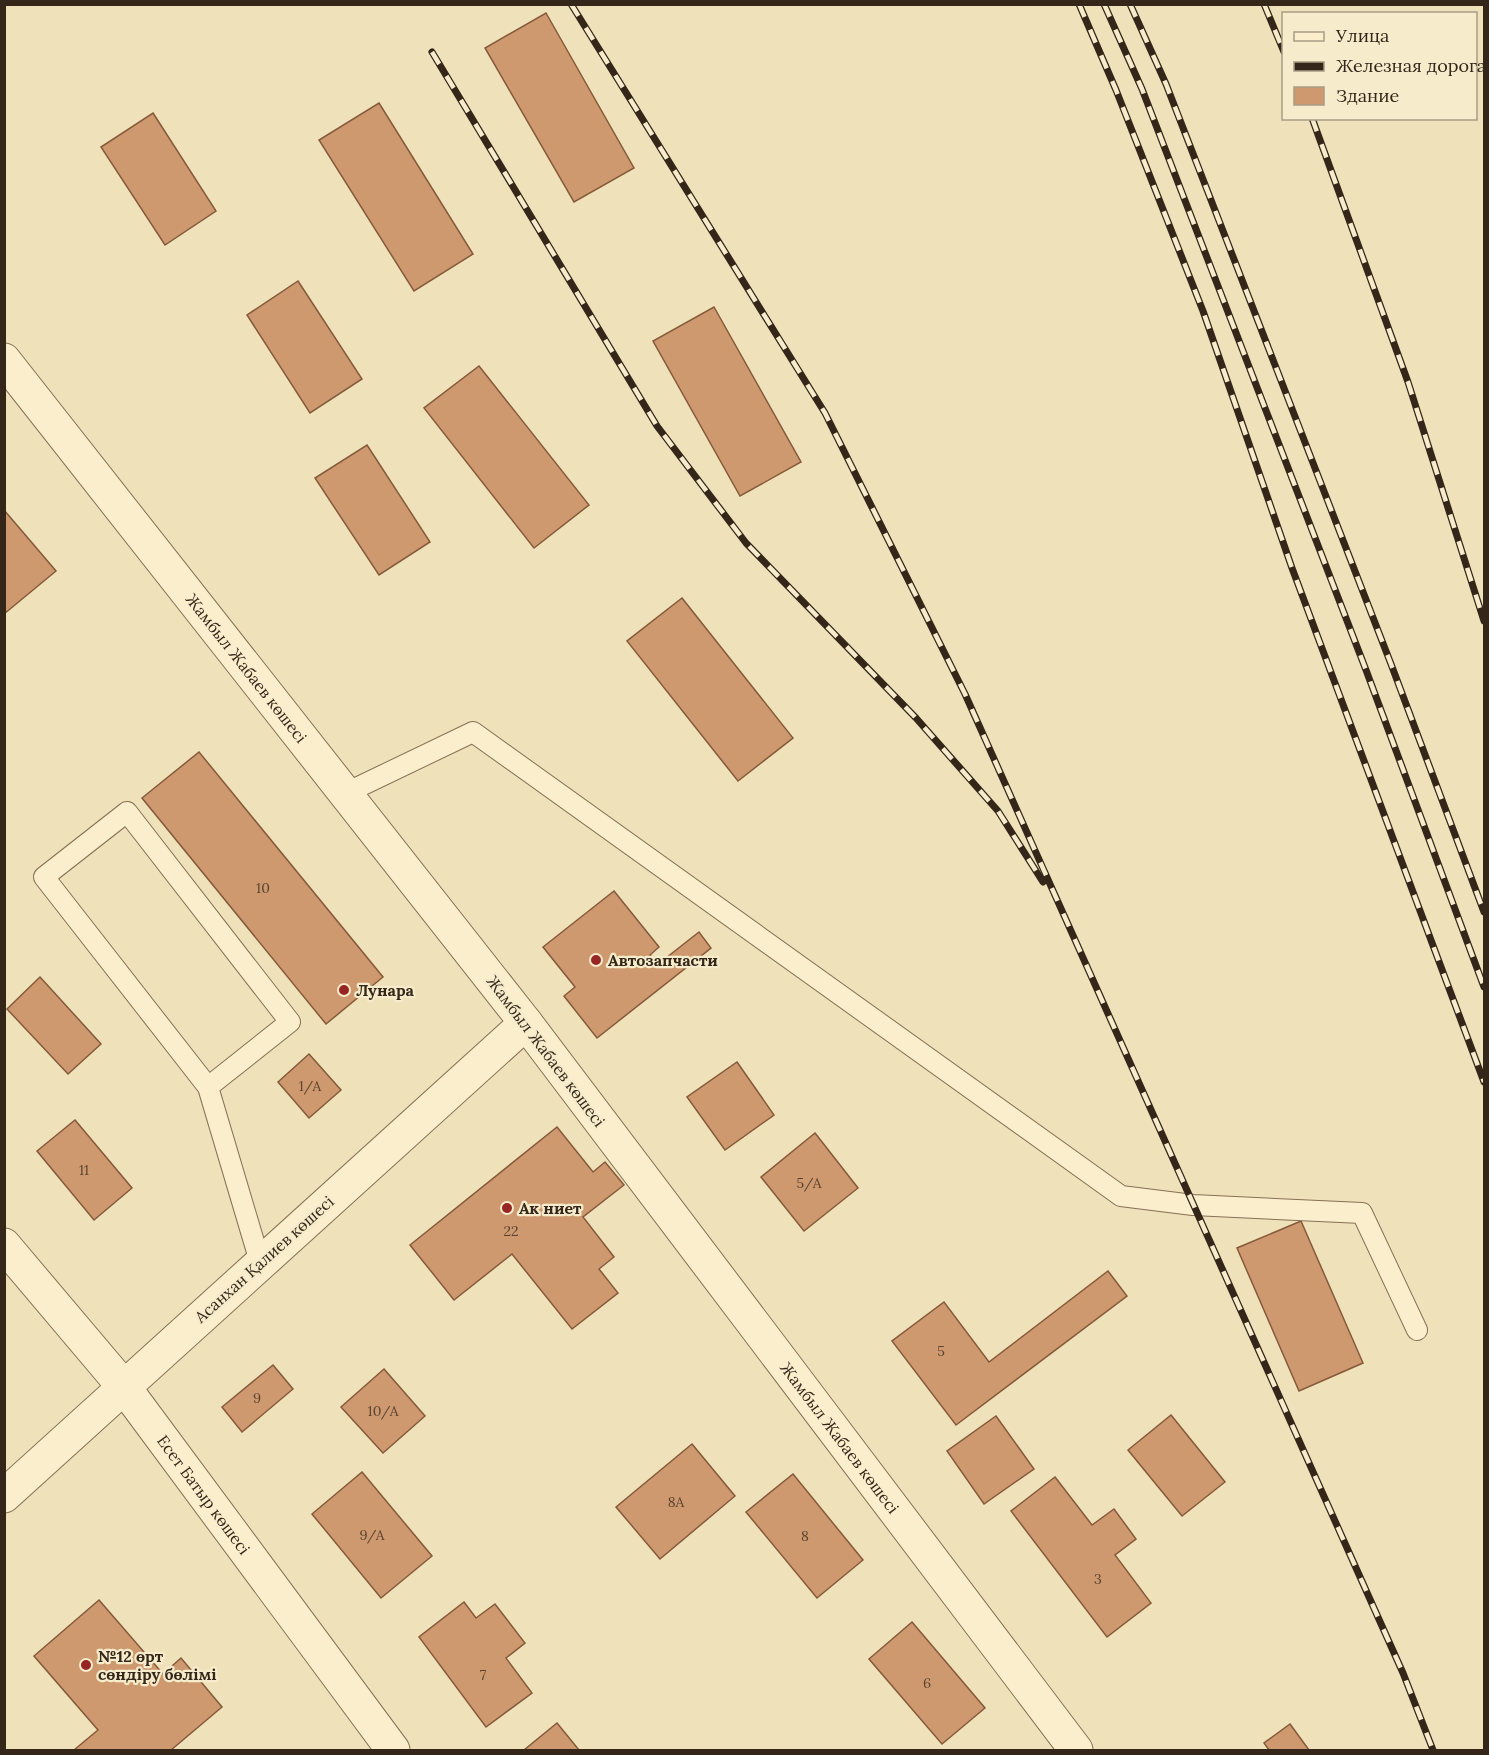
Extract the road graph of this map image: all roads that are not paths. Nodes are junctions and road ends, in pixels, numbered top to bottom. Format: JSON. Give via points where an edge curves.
{"nodes":[{"id":1,"x":4,"y":360,"type":"edge"},
{"id":2,"x":346,"y":794,"type":"junction"},
{"id":3,"x":526,"y":1023,"type":"junction"},
{"id":4,"x":208,"y":1087,"type":"junction"},
{"id":5,"x":4,"y":1245,"type":"edge"},
{"id":6,"x":260,"y":1262,"type":"junction"},
{"id":7,"x":1417,"y":1330,"type":"dead end"},
{"id":8,"x":124,"y":1387,"type":"junction"},
{"id":9,"x":4,"y":1496,"type":"edge"},
{"id":10,"x":393,"y":1750,"type":"edge"},
{"id":11,"x":1076,"y":1750,"type":"edge"}],
"edges":[{"from":1,"to":2,"type":"street","name":"Жамбыл Жабаев көшесі"},
{"from":2,"to":3,"type":"street","name":"Жамбыл Жабаев көшесі"},
{"from":2,"to":7,"type":"lane","via":[[472,732],[1121,1196],[1193,1205],[1362,1213]]},
{"from":3,"to":6,"type":"street","name":"Асанхан Қалиев көшесі"},
{"from":3,"to":11,"type":"street","name":"Жамбыл Жабаев көшесі"},
{"from":4,"to":4,"type":"lane","via":[[290,1022],[127,812],[44,877]]},
{"from":4,"to":6,"type":"lane"},
{"from":5,"to":8,"type":"street","name":"Есет Батыр көшесі"},
{"from":6,"to":8,"type":"street","name":"Асанхан Қалиев көшесі"},
{"from":8,"to":9,"type":"street","name":"Асанхан Қалиев көшесі"},
{"from":8,"to":10,"type":"street","name":"Есет Батыр көшесі"}]}
